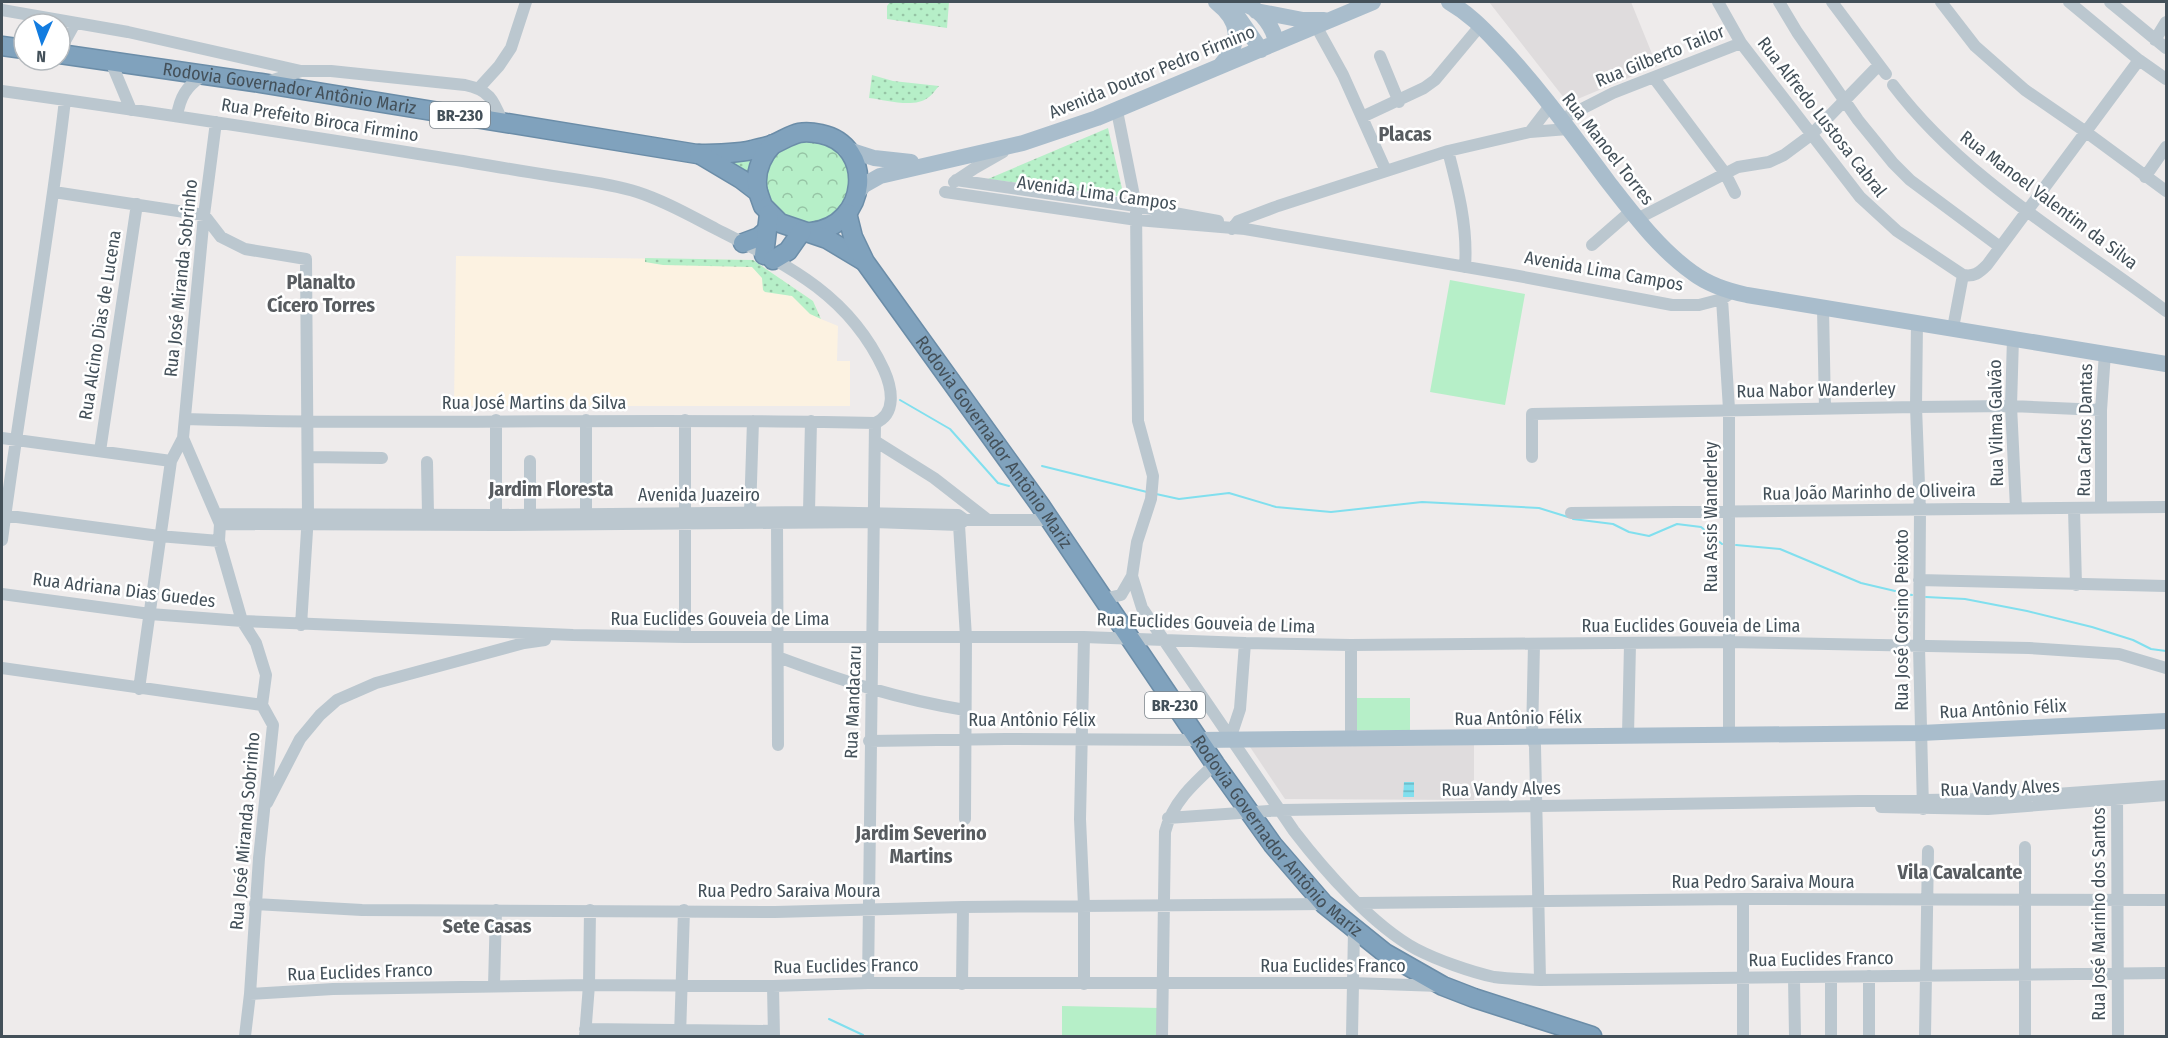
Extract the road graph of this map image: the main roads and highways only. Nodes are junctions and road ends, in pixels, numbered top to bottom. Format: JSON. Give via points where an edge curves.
{"nodes":[{"id":1,"x":1222,"y":2,"type":"edge"},
{"id":2,"x":1373,"y":2,"type":"edge"},
{"id":3,"x":1449,"y":2,"type":"edge"},
{"id":4,"x":1465,"y":7,"type":"edge"},
{"id":5,"x":1256,"y":11,"type":"junction"},
{"id":6,"x":1323,"y":23,"type":"junction"},
{"id":7,"x":1268,"y":46,"type":"junction"},
{"id":8,"x":72,"y":54,"type":"edge"},
{"id":9,"x":1220,"y":67,"type":"junction"},
{"id":10,"x":773,"y":144,"type":"junction"},
{"id":11,"x":846,"y":149,"type":"junction"},
{"id":12,"x":697,"y":154,"type":"junction"},
{"id":13,"x":939,"y":162,"type":"junction"},
{"id":14,"x":758,"y":192,"type":"junction"},
{"id":15,"x":857,"y":193,"type":"junction"},
{"id":16,"x":847,"y":213,"type":"junction"},
{"id":17,"x":768,"y":223,"type":"junction"},
{"id":18,"x":802,"y":236,"type":"junction"},
{"id":19,"x":743,"y":243,"type":"road end"},
{"id":20,"x":865,"y":262,"type":"junction"},
{"id":21,"x":790,"y":269,"type":"road end"},
{"id":22,"x":1727,"y":295,"type":"joint"},
{"id":23,"x":2166,"y":364,"type":"edge"},
{"id":24,"x":2166,"y":721,"type":"edge"},
{"id":25,"x":1198,"y":740,"type":"junction"},
{"id":26,"x":1592,"y":1036,"type":"edge"}],
"edges":[{"from":1,"to":5,"type":"main road","via":[[1247,5]]},
{"from":1,"to":7,"type":"main road"},
{"from":1,"to":9,"type":"main road","via":[[1235,31],[1230,56]]},
{"from":2,"to":6,"type":"main road","name":"Avenida Doutor Pedro Firmino"},
{"from":3,"to":4,"type":"main road","name":"Rua Manoel Torres"},
{"from":4,"to":22,"type":"main road","name":"Rua Manoel Torres","via":[[1522,70],[1634,215],[1672,256]]},
{"from":5,"to":6,"type":"main road"},
{"from":5,"to":7,"type":"main road","via":[[1268,23]]},
{"from":6,"to":7,"type":"main road","name":"Avenida Doutor Pedro Firmino"},
{"from":7,"to":9,"type":"main road","name":"Avenida Doutor Pedro Firmino"},
{"from":8,"to":12,"type":"highway","name":"Rodovia Governador Antônio Mariz","number":"BR-230"},
{"from":9,"to":13,"type":"main road","name":"Avenida Doutor Pedro Firmino","via":[[1117,111],[1023,143]]},
{"from":10,"to":11,"type":"highway","name":"Rodovia Governador Antônio Mariz","number":"BR-230","via":[[806,131],[824,134]]},
{"from":10,"to":12,"type":"highway","name":"Rodovia Governador Antônio Mariz","number":"BR-230","via":[[725,154]]},
{"from":10,"to":14,"type":"highway","via":[[759,167]]},
{"from":11,"to":13,"type":"main road","name":"Avenida Doutor Pedro Firmino","via":[[887,161]]},
{"from":11,"to":15,"type":"highway","via":[[856,165]]},
{"from":12,"to":14,"type":"highway","name":"Rodovia Governador Antônio Mariz","number":"BR-230"},
{"from":13,"to":15,"type":"main road","name":"Avenida Doutor Pedro Firmino","via":[[880,176]]},
{"from":14,"to":17,"type":"highway","name":"Rodovia Governador Antônio Mariz","number":"BR-230"},
{"from":15,"to":16,"type":"highway"},
{"from":16,"to":18,"type":"highway","via":[[831,227]]},
{"from":16,"to":20,"type":"highway","name":"Rodovia Governador Antônio Mariz","number":"BR-230"},
{"from":17,"to":18,"type":"highway","name":"Rodovia Governador Antônio Mariz","number":"BR-230","via":[[780,223]]},
{"from":17,"to":18,"type":"highway","via":[[768,257],[788,251]]},
{"from":17,"to":19,"type":"highway","via":[[759,237]]},
{"from":18,"to":20,"type":"highway","name":"Rodovia Governador Antônio Mariz","number":"BR-230","via":[[839,244]]},
{"from":18,"to":21,"type":"highway","via":[[789,255]]},
{"from":20,"to":25,"type":"highway","name":"Rodovia Governador Antônio Mariz","number":"BR-230","via":[[1050,520]]},
{"from":22,"to":23,"type":"main road","name":"Avenida Lima Campos"},
{"from":24,"to":25,"type":"main road","name":"Rua Antônio Félix","via":[[1921,733]]},
{"from":25,"to":26,"type":"highway","name":"Rodovia Governador Antônio Mariz","number":"BR-230","via":[[1280,853],[1324,904],[1384,953],[1443,986]]}]}
